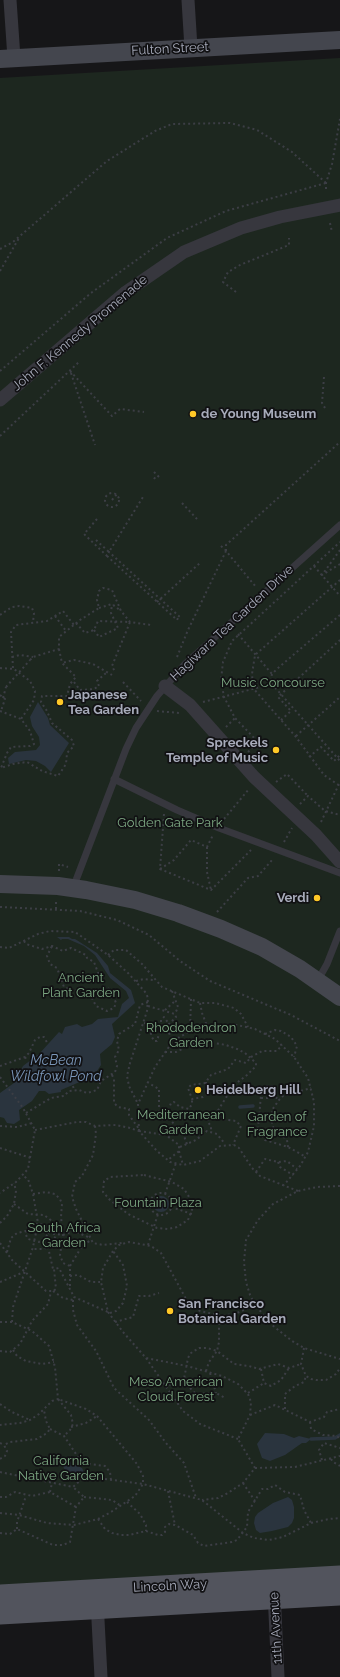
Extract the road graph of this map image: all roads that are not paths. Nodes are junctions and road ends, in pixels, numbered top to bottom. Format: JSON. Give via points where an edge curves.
{"nodes":[{"id":1,"x":10,"y":0,"type":"edge"},
{"id":2,"x":188,"y":0,"type":"edge"},
{"id":3,"x":340,"y":40,"type":"edge"},
{"id":4,"x":191,"y":48,"type":"junction"},
{"id":5,"x":7,"y":59,"type":"edge"},
{"id":6,"x":340,"y":205,"type":"edge"},
{"id":7,"x":0,"y":400,"type":"edge"},
{"id":8,"x":340,"y":525,"type":"edge"},
{"id":9,"x":165,"y":686,"type":"junction"},
{"id":10,"x":114,"y":779,"type":"junction"},
{"id":11,"x":340,"y":862,"type":"edge"},
{"id":12,"x":340,"y":873,"type":"edge"},
{"id":13,"x":0,"y":884,"type":"edge"},
{"id":14,"x":73,"y":888,"type":"junction"},
{"id":15,"x":340,"y":933,"type":"edge"},
{"id":16,"x":318,"y":981,"type":"junction"},
{"id":17,"x":340,"y":997,"type":"edge"},
{"id":18,"x":340,"y":1576,"type":"edge"},
{"id":19,"x":274,"y":1589,"type":"junction"},
{"id":20,"x":0,"y":1595,"type":"edge"},
{"id":21,"x":340,"y":1595,"type":"edge"},
{"id":22,"x":97,"y":1599,"type":"junction"},
{"id":23,"x":0,"y":1614,"type":"edge"},
{"id":24,"x":101,"y":1677,"type":"edge"},
{"id":25,"x":278,"y":1677,"type":"edge"}],
"edges":[{"from":1,"to":5,"type":"street"},
{"from":2,"to":4,"type":"street"},
{"from":3,"to":4,"type":"street","name":"Fulton Street"},
{"from":4,"to":5,"type":"street","name":"Fulton Street"},
{"from":6,"to":7,"type":"street","name":"John F. Kennedy Promenade","via":[[241,228],[184,252],[126,292]]},
{"from":8,"to":9,"type":"lane","name":"Hagiwara Tea Garden Drive","via":[[189,660]]},
{"from":9,"to":10,"type":"lane","name":"Hagiwara Tea Garden Drive","via":[[136,728]]},
{"from":9,"to":11,"type":"street","via":[[190,705],[266,790],[294,814]]},
{"from":10,"to":12,"type":"lane","via":[[177,810]]},
{"from":10,"to":14,"type":"lane","name":"Hagiwara Tea Garden Drive"},
{"from":13,"to":14,"type":"street"},
{"from":14,"to":16,"type":"street","via":[[135,900],[206,923],[262,947]]},
{"from":15,"to":16,"type":"lane"},
{"from":16,"to":17,"type":"street"},
{"from":18,"to":19,"type":"main road","name":"Lincoln Way"},
{"from":19,"to":21,"type":"main road","name":"Lincoln Way"},
{"from":19,"to":22,"type":"main road","name":"Lincoln Way"},
{"from":19,"to":25,"type":"street","name":"11th Avenue"},
{"from":20,"to":22,"type":"main road","name":"Lincoln Way"},
{"from":22,"to":23,"type":"main road","name":"Lincoln Way"},
{"from":22,"to":24,"type":"street"}]}
